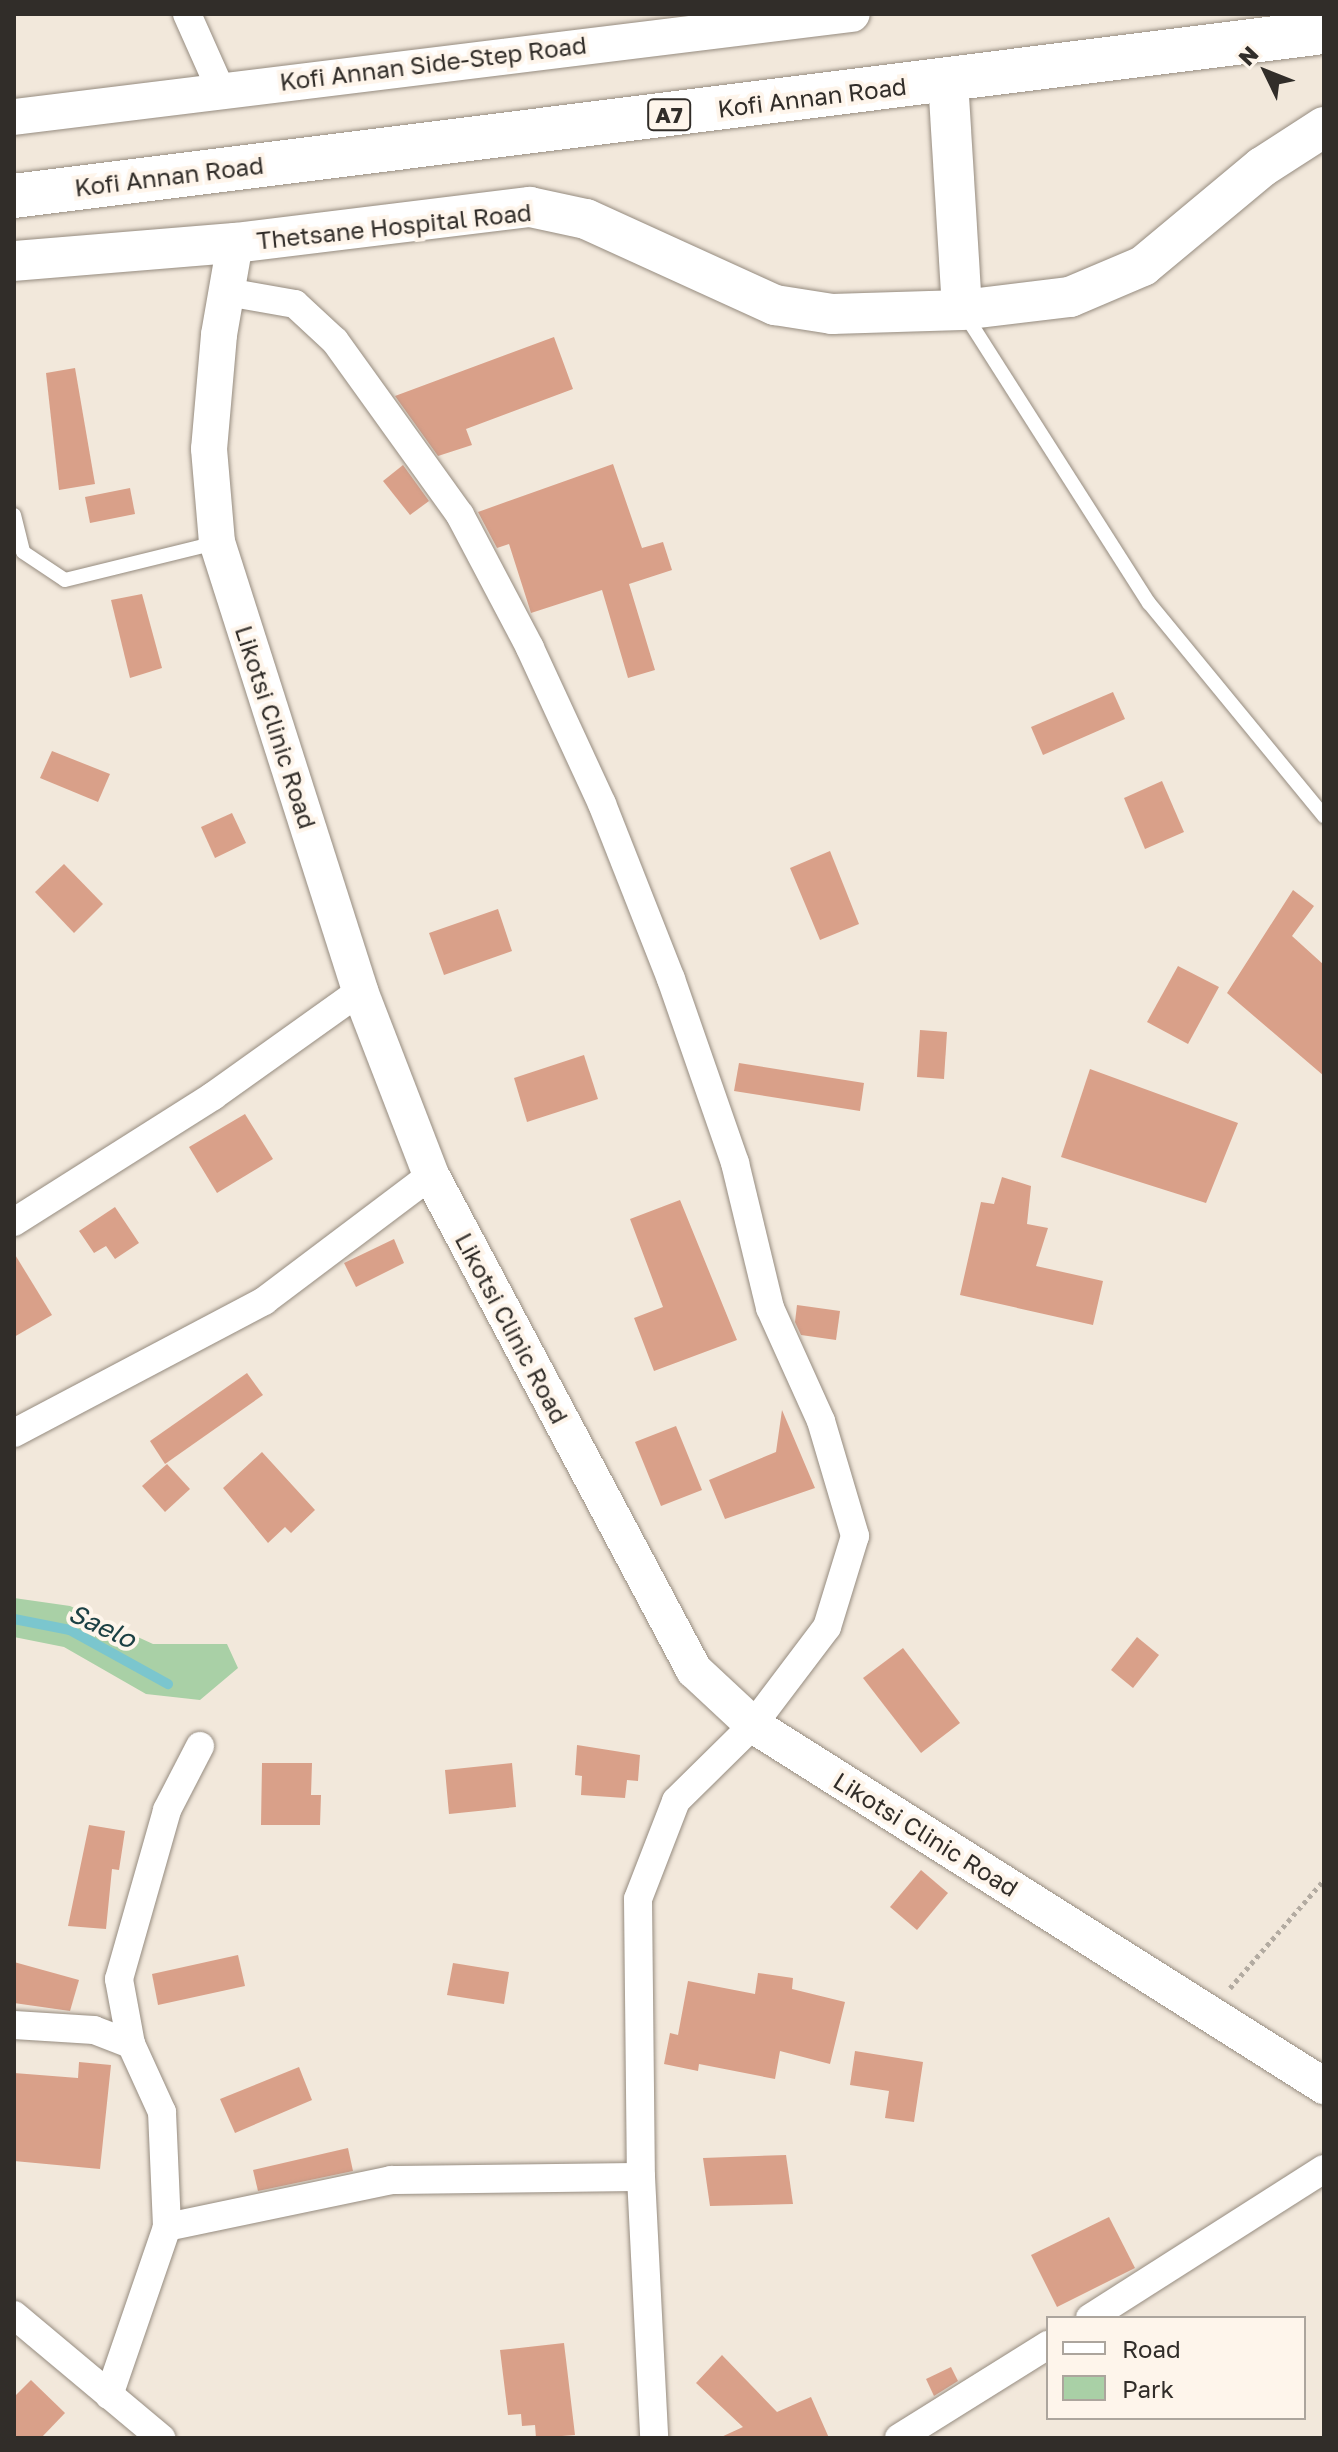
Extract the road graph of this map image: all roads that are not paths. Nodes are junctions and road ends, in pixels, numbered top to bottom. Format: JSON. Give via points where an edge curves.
{"nodes":[{"id":1,"x":187,"y":14,"type":"edge"},
{"id":2,"x":852,"y":14,"type":"edge"},
{"id":3,"x":1324,"y":32,"type":"edge"},
{"id":4,"x":948,"y":80,"type":"junction"},
{"id":5,"x":220,"y":88,"type":"junction"},
{"id":6,"x":14,"y":117,"type":"edge"},
{"id":7,"x":1324,"y":127,"type":"edge"},
{"id":8,"x":14,"y":196,"type":"edge"},
{"id":9,"x":235,"y":243,"type":"junction"},
{"id":10,"x":14,"y":261,"type":"edge"},
{"id":11,"x":227,"y":292,"type":"junction"},
{"id":12,"x":962,"y":310,"type":"junction"},
{"id":13,"x":14,"y":515,"type":"edge"},
{"id":14,"x":217,"y":542,"type":"junction"},
{"id":15,"x":1324,"y":816,"type":"edge"},
{"id":16,"x":360,"y":991,"type":"junction"},
{"id":17,"x":431,"y":1175,"type":"junction"},
{"id":18,"x":14,"y":1222,"type":"edge"},
{"id":19,"x":14,"y":1433,"type":"edge"},
{"id":20,"x":753,"y":1725,"type":"junction"},
{"id":21,"x":200,"y":1746,"type":"dead end"},
{"id":22,"x":14,"y":2025,"type":"edge"},
{"id":23,"x":131,"y":2044,"type":"junction"},
{"id":24,"x":1324,"y":2086,"type":"edge"},
{"id":25,"x":1324,"y":2169,"type":"edge"},
{"id":26,"x":641,"y":2177,"type":"junction"},
{"id":27,"x":167,"y":2227,"type":"junction"},
{"id":28,"x":14,"y":2315,"type":"edge"},
{"id":29,"x":1093,"y":2316,"type":"edge"},
{"id":30,"x":1046,"y":2346,"type":"edge"},
{"id":31,"x":109,"y":2395,"type":"junction"},
{"id":32,"x":161,"y":2438,"type":"edge"},
{"id":33,"x":654,"y":2438,"type":"edge"},
{"id":34,"x":899,"y":2438,"type":"edge"}],
"edges":[{"from":1,"to":5,"type":"street"},
{"from":2,"to":5,"type":"street","name":"Kofi Annan Side-Step Road"},
{"from":3,"to":4,"type":"main road","name":"Kofi Annan Road","number":"A7"},
{"from":4,"to":8,"type":"main road","name":"Kofi Annan Road","number":"A7"},
{"from":4,"to":12,"type":"main road"},
{"from":5,"to":6,"type":"street","name":"Kofi Annan Side-Step Road"},
{"from":7,"to":12,"type":"main road","name":"Thetsane Hospital Road","via":[[1262,167],[1143,266],[1070,297]]},
{"from":9,"to":10,"type":"main road","name":"Thetsane Hospital Road"},
{"from":9,"to":11,"type":"street","name":"Likotsi Clinic Road"},
{"from":9,"to":12,"type":"main road","name":"Thetsane Hospital Road","via":[[530,207],[586,219],[775,305],[832,314]]},
{"from":11,"to":14,"type":"street","name":"Likotsi Clinic Road","via":[[209,449]]},
{"from":11,"to":20,"type":"street","via":[[295,304],[335,341],[460,515],[530,648],[602,804],[671,979],[735,1163],[770,1308],[821,1421],[855,1536],[827,1627]]},
{"from":12,"to":15,"type":"lane","via":[[1149,603]]},
{"from":13,"to":14,"type":"lane","via":[[23,552],[65,580]]},
{"from":14,"to":16,"type":"street","name":"Likotsi Clinic Road"},
{"from":16,"to":17,"type":"street","name":"Likotsi Clinic Road"},
{"from":16,"to":18,"type":"street","via":[[213,1096]]},
{"from":17,"to":19,"type":"street","via":[[264,1301]]},
{"from":17,"to":20,"type":"street","name":"Likotsi Clinic Road","via":[[694,1670]]},
{"from":20,"to":24,"type":"street","name":"Likotsi Clinic Road"},
{"from":20,"to":26,"type":"street","via":[[676,1801],[638,1899]]},
{"from":21,"to":23,"type":"street","via":[[167,1810],[119,1979]]},
{"from":22,"to":23,"type":"street","via":[[94,2030]]},
{"from":23,"to":27,"type":"street","via":[[162,2112]]},
{"from":25,"to":29,"type":"street"},
{"from":26,"to":27,"type":"street","via":[[391,2180]]},
{"from":26,"to":33,"type":"street"},
{"from":27,"to":31,"type":"street"},
{"from":28,"to":31,"type":"street"},
{"from":30,"to":34,"type":"street"},
{"from":31,"to":32,"type":"street"}]}
